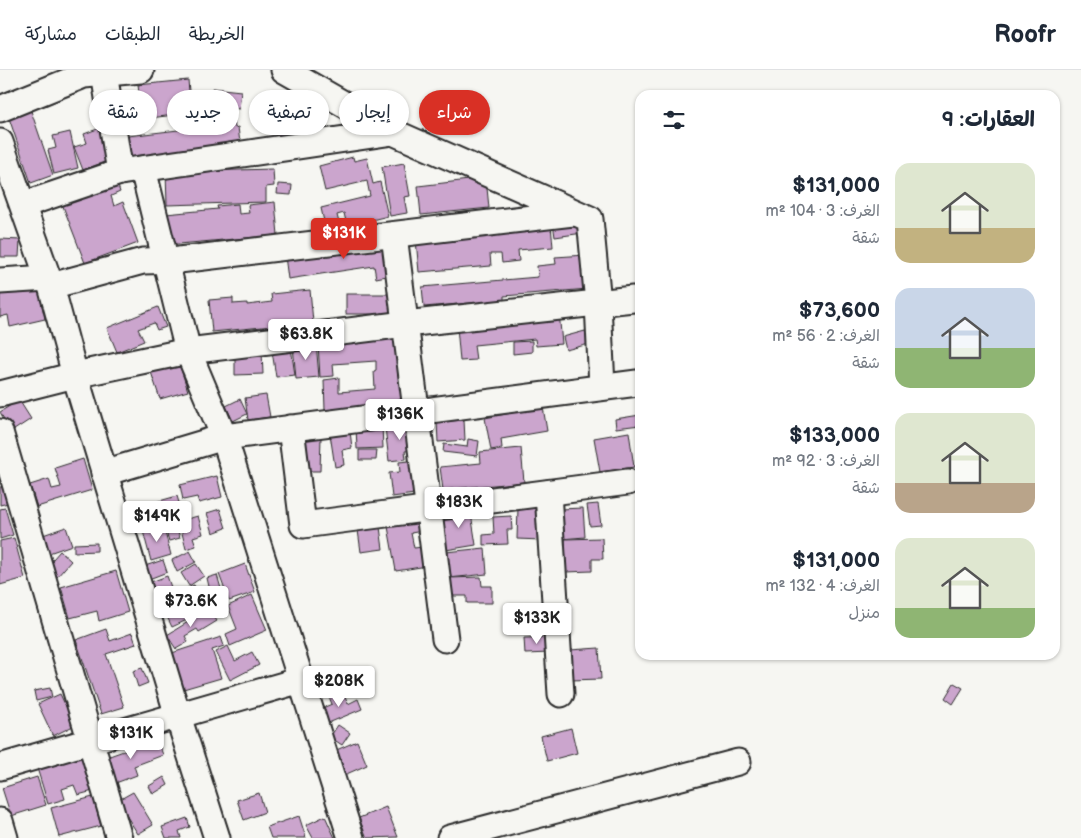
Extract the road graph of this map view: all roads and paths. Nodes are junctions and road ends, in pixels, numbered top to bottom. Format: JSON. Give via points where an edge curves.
{"nodes":[{"id":1,"x":141,"y":70,"type":"edge"},
{"id":2,"x":284,"y":70,"type":"edge"},
{"id":3,"x":104,"y":73,"type":"junction"},
{"id":4,"x":55,"y":77,"type":"edge"},
{"id":5,"x":339,"y":101,"type":"edge"},
{"id":6,"x":0,"y":109,"type":"edge"},
{"id":7,"x":372,"y":135,"type":"edge"},
{"id":8,"x":400,"y":135,"type":"edge"},
{"id":9,"x":0,"y":142,"type":"edge"},
{"id":10,"x":131,"y":170,"type":"junction"},
{"id":11,"x":23,"y":205,"type":"junction"},
{"id":12,"x":573,"y":213,"type":"junction"},
{"id":13,"x":394,"y":234,"type":"junction"},
{"id":14,"x":165,"y":260,"type":"junction"},
{"id":15,"x":0,"y":281,"type":"edge"},
{"id":16,"x":49,"y":282,"type":"junction"},
{"id":17,"x":633,"y":300,"type":"dead end"},
{"id":18,"x":598,"y":303,"type":"junction"},
{"id":19,"x":405,"y":324,"type":"junction"},
{"id":20,"x":188,"y":351,"type":"junction"},
{"id":21,"x":75,"y":375,"type":"junction"},
{"id":22,"x":635,"y":382,"type":"edge"},
{"id":23,"x":602,"y":387,"type":"junction"},
{"id":24,"x":0,"y":394,"type":"edge"},
{"id":25,"x":416,"y":412,"type":"junction"},
{"id":26,"x":291,"y":428,"type":"junction"},
{"id":27,"x":0,"y":432,"type":"edge"},
{"id":28,"x":224,"y":437,"type":"junction"},
{"id":29,"x":104,"y":473,"type":"junction"},
{"id":30,"x":628,"y":482,"type":"dead end"},
{"id":31,"x":548,"y":493,"type":"junction"},
{"id":32,"x":428,"y":508,"type":"junction"},
{"id":33,"x":445,"y":639,"type":"dead end"},
{"id":34,"x":301,"y":680,"type":"junction"},
{"id":35,"x":561,"y":694,"type":"dead end"},
{"id":36,"x":178,"y":716,"type":"junction"},
{"id":37,"x":90,"y":741,"type":"junction"},
{"id":38,"x":738,"y":762,"type":"dead end"},
{"id":39,"x":0,"y":767,"type":"edge"},
{"id":40,"x":0,"y":821,"type":"edge"},
{"id":41,"x":5,"y":838,"type":"edge"},
{"id":42,"x":119,"y":838,"type":"edge"},
{"id":43,"x":217,"y":838,"type":"edge"},
{"id":44,"x":351,"y":838,"type":"edge"},
{"id":45,"x":450,"y":838,"type":"edge"}],
"edges":[{"from":1,"to":3,"type":"street"},
{"from":2,"to":5,"type":"street"},
{"from":3,"to":4,"type":"street"},
{"from":3,"to":10,"type":"street"},
{"from":4,"to":6,"type":"street"},
{"from":7,"to":10,"type":"street"},
{"from":8,"to":12,"type":"street"},
{"from":9,"to":11,"type":"street"},
{"from":10,"to":11,"type":"street"},
{"from":10,"to":14,"type":"street"},
{"from":11,"to":16,"type":"street"},
{"from":12,"to":13,"type":"street"},
{"from":12,"to":18,"type":"street","via":[[590,219]]},
{"from":13,"to":14,"type":"street"},
{"from":13,"to":19,"type":"street"},
{"from":14,"to":16,"type":"street"},
{"from":14,"to":20,"type":"street"},
{"from":15,"to":16,"type":"street"},
{"from":16,"to":21,"type":"street"},
{"from":17,"to":18,"type":"street"},
{"from":18,"to":19,"type":"street"},
{"from":18,"to":23,"type":"street"},
{"from":19,"to":20,"type":"street"},
{"from":19,"to":25,"type":"street"},
{"from":20,"to":21,"type":"street"},
{"from":20,"to":28,"type":"street"},
{"from":21,"to":24,"type":"street"},
{"from":21,"to":29,"type":"street"},
{"from":22,"to":23,"type":"street"},
{"from":23,"to":25,"type":"street"},
{"from":25,"to":26,"type":"street"},
{"from":25,"to":32,"type":"street"},
{"from":26,"to":28,"type":"street"},
{"from":26,"to":32,"type":"street","via":[[303,525]]},
{"from":27,"to":37,"type":"street"},
{"from":28,"to":29,"type":"street"},
{"from":28,"to":34,"type":"street"},
{"from":29,"to":36,"type":"street"},
{"from":30,"to":31,"type":"street"},
{"from":31,"to":32,"type":"street"},
{"from":31,"to":35,"type":"street"},
{"from":32,"to":33,"type":"street"},
{"from":34,"to":36,"type":"street"},
{"from":34,"to":44,"type":"street"},
{"from":36,"to":37,"type":"street"},
{"from":36,"to":43,"type":"street"},
{"from":37,"to":39,"type":"street"},
{"from":37,"to":42,"type":"street"},
{"from":38,"to":45,"type":"street"},
{"from":40,"to":41,"type":"street"}]}
